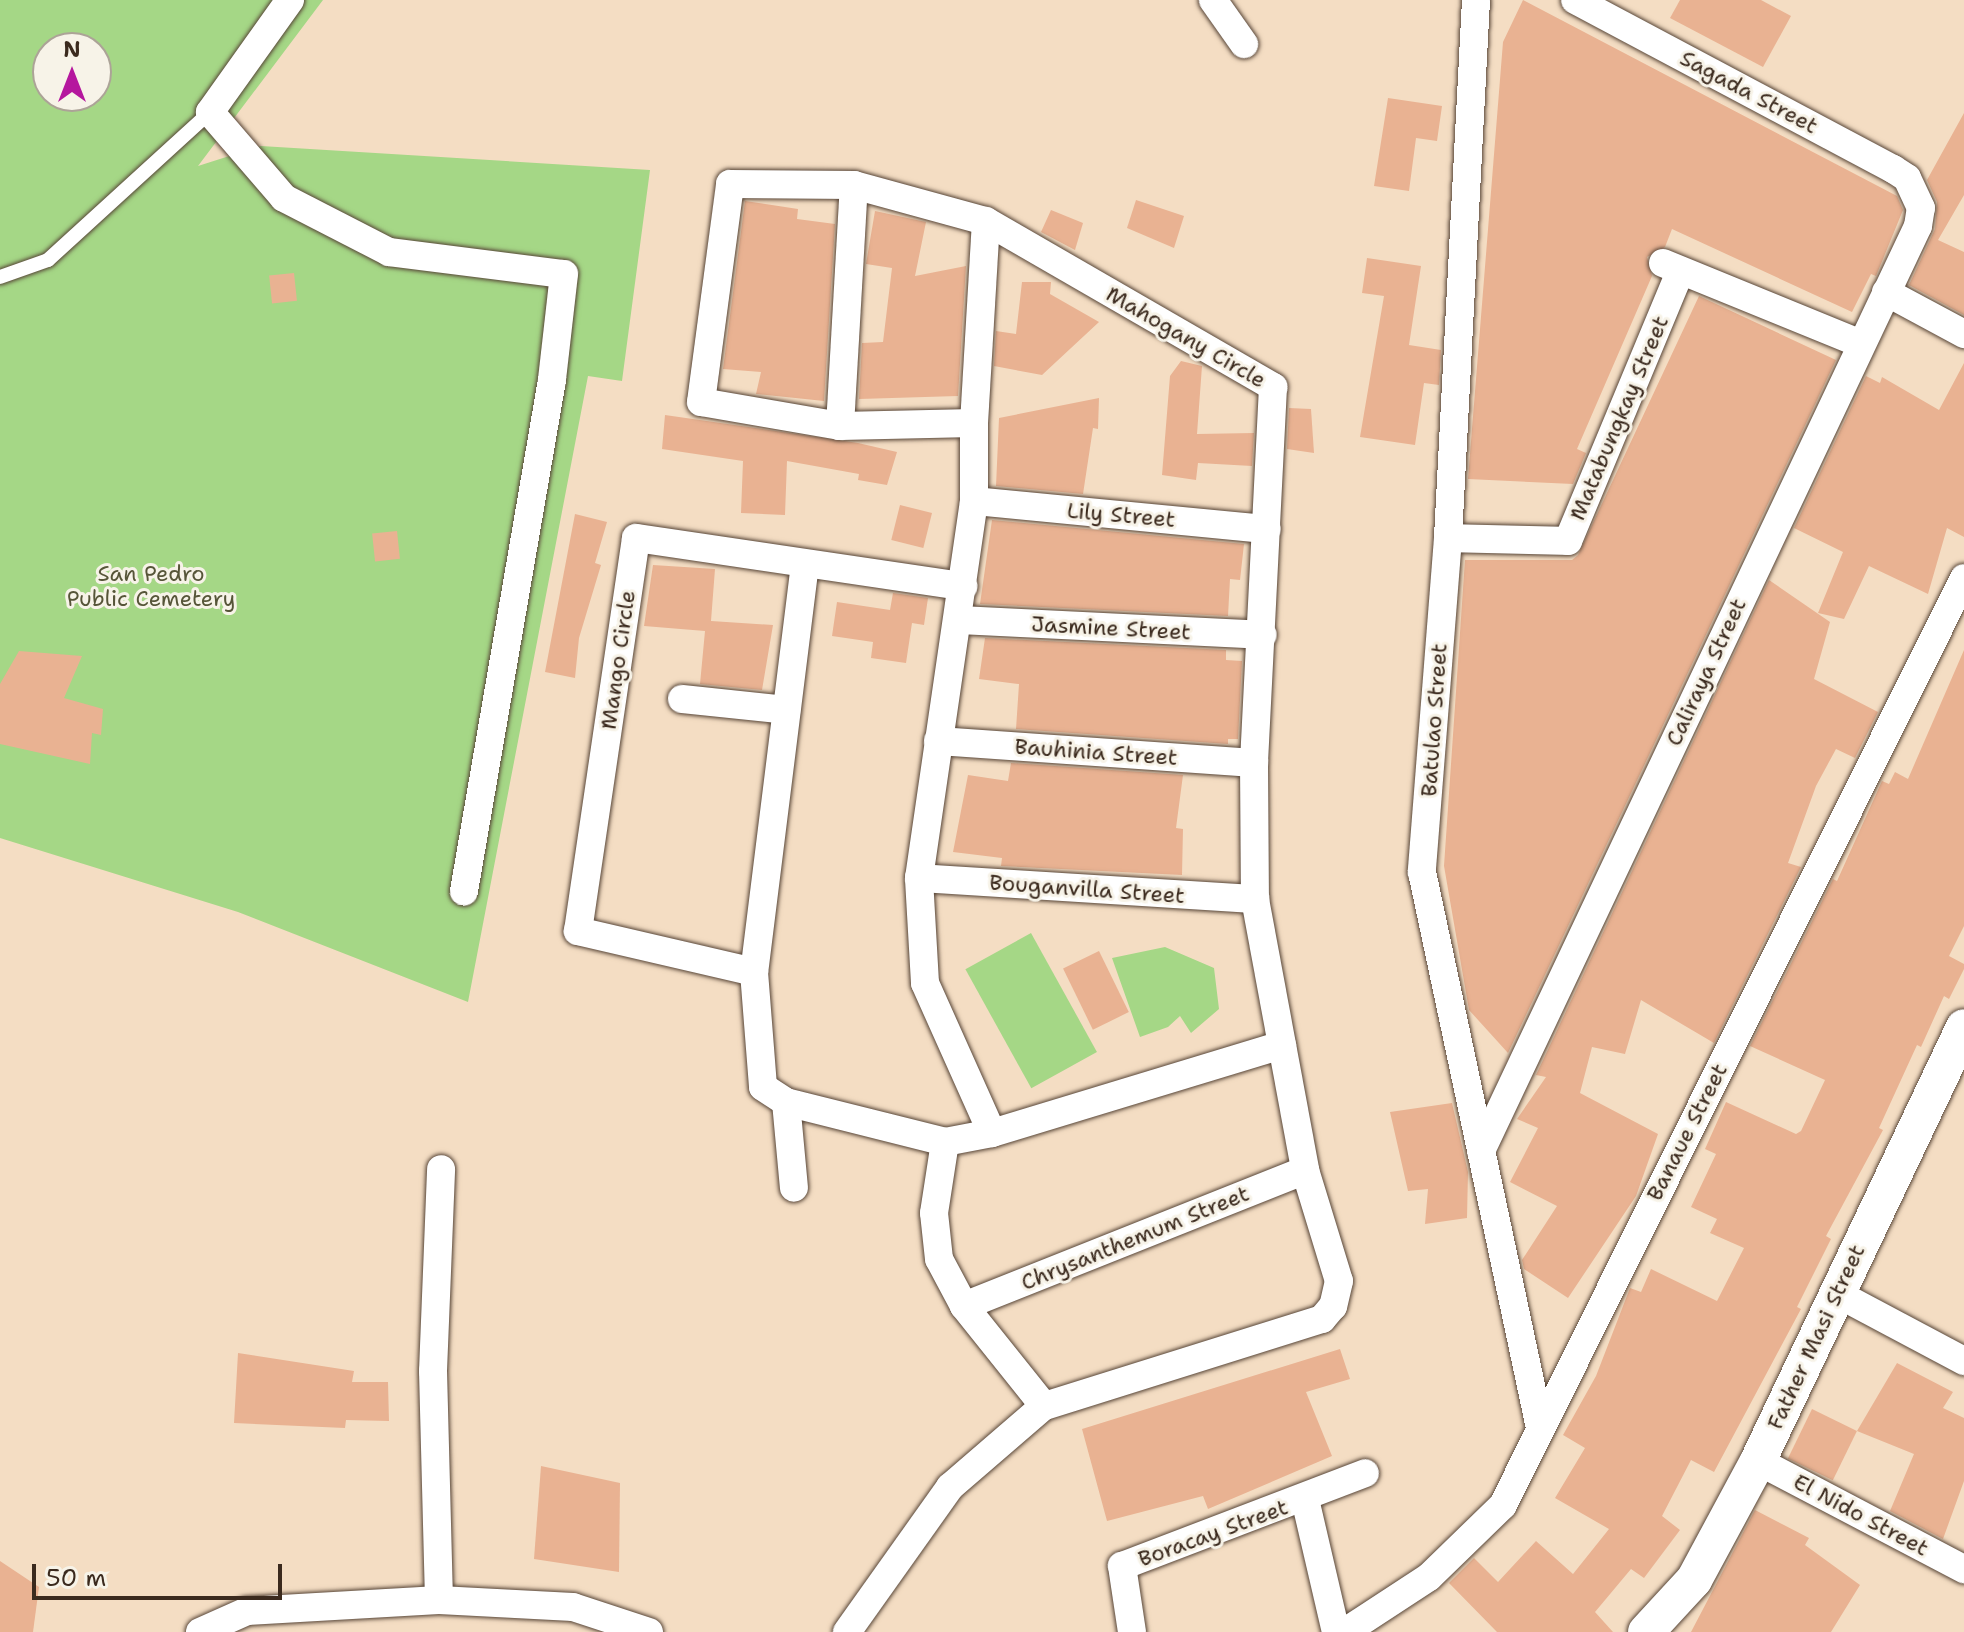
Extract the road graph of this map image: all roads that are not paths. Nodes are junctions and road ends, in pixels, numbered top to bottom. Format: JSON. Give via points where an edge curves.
{"nodes":[{"id":1,"x":290,"y":0,"type":"edge"},
{"id":2,"x":1213,"y":0,"type":"edge"},
{"id":3,"x":1476,"y":0,"type":"edge"},
{"id":4,"x":1575,"y":0,"type":"edge"},
{"id":5,"x":1244,"y":44,"type":"dead end"},
{"id":6,"x":210,"y":112,"type":"junction"},
{"id":7,"x":854,"y":185,"type":"junction"},
{"id":8,"x":1916,"y":191,"type":"joint"},
{"id":9,"x":986,"y":221,"type":"junction"},
{"id":10,"x":0,"y":277,"type":"edge"},
{"id":11,"x":1886,"y":292,"type":"junction"},
{"id":12,"x":1964,"y":334,"type":"edge"},
{"id":13,"x":1861,"y":344,"type":"junction"},
{"id":14,"x":974,"y":423,"type":"junction"},
{"id":15,"x":840,"y":426,"type":"junction"},
{"id":16,"x":974,"y":501,"type":"junction"},
{"id":17,"x":1267,"y":529,"type":"junction"},
{"id":18,"x":1448,"y":538,"type":"junction"},
{"id":19,"x":805,"y":564,"type":"junction"},
{"id":20,"x":1964,"y":578,"type":"edge"},
{"id":21,"x":963,"y":586,"type":"junction"},
{"id":22,"x":958,"y":620,"type":"junction"},
{"id":23,"x":1263,"y":635,"type":"junction"},
{"id":24,"x":682,"y":699,"type":"dead end"},
{"id":25,"x":786,"y":710,"type":"junction"},
{"id":26,"x":938,"y":741,"type":"junction"},
{"id":27,"x":1254,"y":763,"type":"junction"},
{"id":28,"x":919,"y":878,"type":"junction"},
{"id":29,"x":464,"y":891,"type":"dead end"},
{"id":30,"x":1255,"y":899,"type":"junction"},
{"id":31,"x":754,"y":972,"type":"junction"},
{"id":32,"x":1964,"y":1028,"type":"edge"},
{"id":33,"x":1282,"y":1045,"type":"junction"},
{"id":34,"x":786,"y":1102,"type":"junction"},
{"id":35,"x":992,"y":1133,"type":"junction"},
{"id":36,"x":945,"y":1142,"type":"junction"},
{"id":37,"x":1481,"y":1151,"type":"junction"},
{"id":38,"x":441,"y":1169,"type":"dead end"},
{"id":39,"x":1305,"y":1170,"type":"junction"},
{"id":40,"x":794,"y":1188,"type":"dead end"},
{"id":41,"x":1836,"y":1293,"type":"junction"},
{"id":42,"x":964,"y":1306,"type":"junction"},
{"id":43,"x":1964,"y":1361,"type":"edge"},
{"id":44,"x":1044,"y":1406,"type":"junction"},
{"id":45,"x":1540,"y":1428,"type":"junction"},
{"id":46,"x":1758,"y":1461,"type":"junction"},
{"id":47,"x":1365,"y":1473,"type":"dead end"},
{"id":48,"x":1305,"y":1499,"type":"junction"},
{"id":49,"x":1964,"y":1569,"type":"edge"},
{"id":50,"x":439,"y":1600,"type":"junction"},
{"id":51,"x":200,"y":1632,"type":"edge"},
{"id":52,"x":649,"y":1632,"type":"edge"},
{"id":53,"x":847,"y":1632,"type":"edge"},
{"id":54,"x":1132,"y":1632,"type":"edge"},
{"id":55,"x":1336,"y":1632,"type":"edge"},
{"id":56,"x":1345,"y":1632,"type":"edge"},
{"id":57,"x":1646,"y":1632,"type":"edge"}],
"edges":[{"from":1,"to":6,"type":"street"},
{"from":2,"to":5,"type":"street"},
{"from":3,"to":18,"type":"street","name":"Batulao Street"},
{"from":4,"to":8,"type":"street","name":"Sagada Street","via":[[1893,169]]},
{"from":6,"to":10,"type":"lane","via":[[48,260]]},
{"from":6,"to":29,"type":"street","via":[[284,198],[389,252],[564,274],[552,380]]},
{"from":7,"to":9,"type":"street","name":"Mahogany Circle"},
{"from":7,"to":15,"type":"street"},
{"from":7,"to":15,"type":"street","name":"Mahogany Circle","via":[[730,184],[701,402]]},
{"from":8,"to":11,"type":"street","name":"Caliraya Street","via":[[1918,226]]},
{"from":9,"to":14,"type":"street"},
{"from":9,"to":17,"type":"street","name":"Mahogany Circle","via":[[1273,387]]},
{"from":11,"to":12,"type":"street"},
{"from":11,"to":13,"type":"street","name":"Caliraya Street"},
{"from":13,"to":18,"type":"street","name":"Matabungkay Street","via":[[1671,267],[1568,541]]},
{"from":13,"to":37,"type":"street","name":"Caliraya Street"},
{"from":14,"to":15,"type":"street"},
{"from":14,"to":16,"type":"street"},
{"from":16,"to":17,"type":"street","name":"Lily Street"},
{"from":16,"to":21,"type":"street"},
{"from":17,"to":23,"type":"street","name":"Mahogany Circle"},
{"from":18,"to":37,"type":"street","name":"Batulao Street","via":[[1422,872]]},
{"from":19,"to":21,"type":"street","name":"Mango Circle"},
{"from":19,"to":25,"type":"street"},
{"from":19,"to":31,"type":"street","name":"Mango Circle","via":[[636,538],[578,931]]},
{"from":20,"to":45,"type":"street","name":"Banaue Street"},
{"from":21,"to":22,"type":"street"},
{"from":22,"to":23,"type":"street","name":"Jasmine Street"},
{"from":22,"to":26,"type":"street"},
{"from":23,"to":27,"type":"street","name":"Mahogany Circle"},
{"from":24,"to":25,"type":"street"},
{"from":25,"to":31,"type":"street"},
{"from":26,"to":27,"type":"street","name":"Bauhinia Street"},
{"from":26,"to":28,"type":"street"},
{"from":27,"to":30,"type":"street","name":"Mahogany Circle"},
{"from":28,"to":30,"type":"street","name":"Bouganvilla Street"},
{"from":28,"to":35,"type":"street","via":[[925,983]]},
{"from":30,"to":33,"type":"street","name":"Mahogany Circle"},
{"from":31,"to":34,"type":"street","via":[[763,1087]]},
{"from":32,"to":41,"type":"street","name":"Father Masi Street"},
{"from":33,"to":35,"type":"street"},
{"from":33,"to":39,"type":"street","name":"Mahogany Circle"},
{"from":34,"to":36,"type":"street"},
{"from":34,"to":40,"type":"street"},
{"from":35,"to":36,"type":"street"},
{"from":36,"to":42,"type":"street","via":[[934,1213],[939,1259]]},
{"from":37,"to":45,"type":"street","name":"Batulao Street"},
{"from":38,"to":50,"type":"street","via":[[433,1371]]},
{"from":39,"to":42,"type":"street","name":"Chrysanthemum Street"},
{"from":39,"to":44,"type":"street","name":"Mahogany Circle","via":[[1339,1281],[1333,1306],[1322,1319]]},
{"from":41,"to":43,"type":"street"},
{"from":41,"to":46,"type":"street","name":"Father Masi Street"},
{"from":42,"to":44,"type":"street"},
{"from":44,"to":53,"type":"street","via":[[950,1487]]},
{"from":45,"to":56,"type":"street","name":"Banaue Street","via":[[1503,1505],[1429,1577]]},
{"from":46,"to":49,"type":"street","name":"El Nido Street"},
{"from":46,"to":57,"type":"street","name":"Father Masi Street","via":[[1694,1580]]},
{"from":47,"to":48,"type":"street","name":"Boracay Street"},
{"from":48,"to":54,"type":"street","name":"Boracay Street","via":[[1122,1566]]},
{"from":48,"to":55,"type":"street"},
{"from":50,"to":51,"type":"street","via":[[247,1611]]},
{"from":50,"to":52,"type":"street","via":[[573,1607]]}]}
